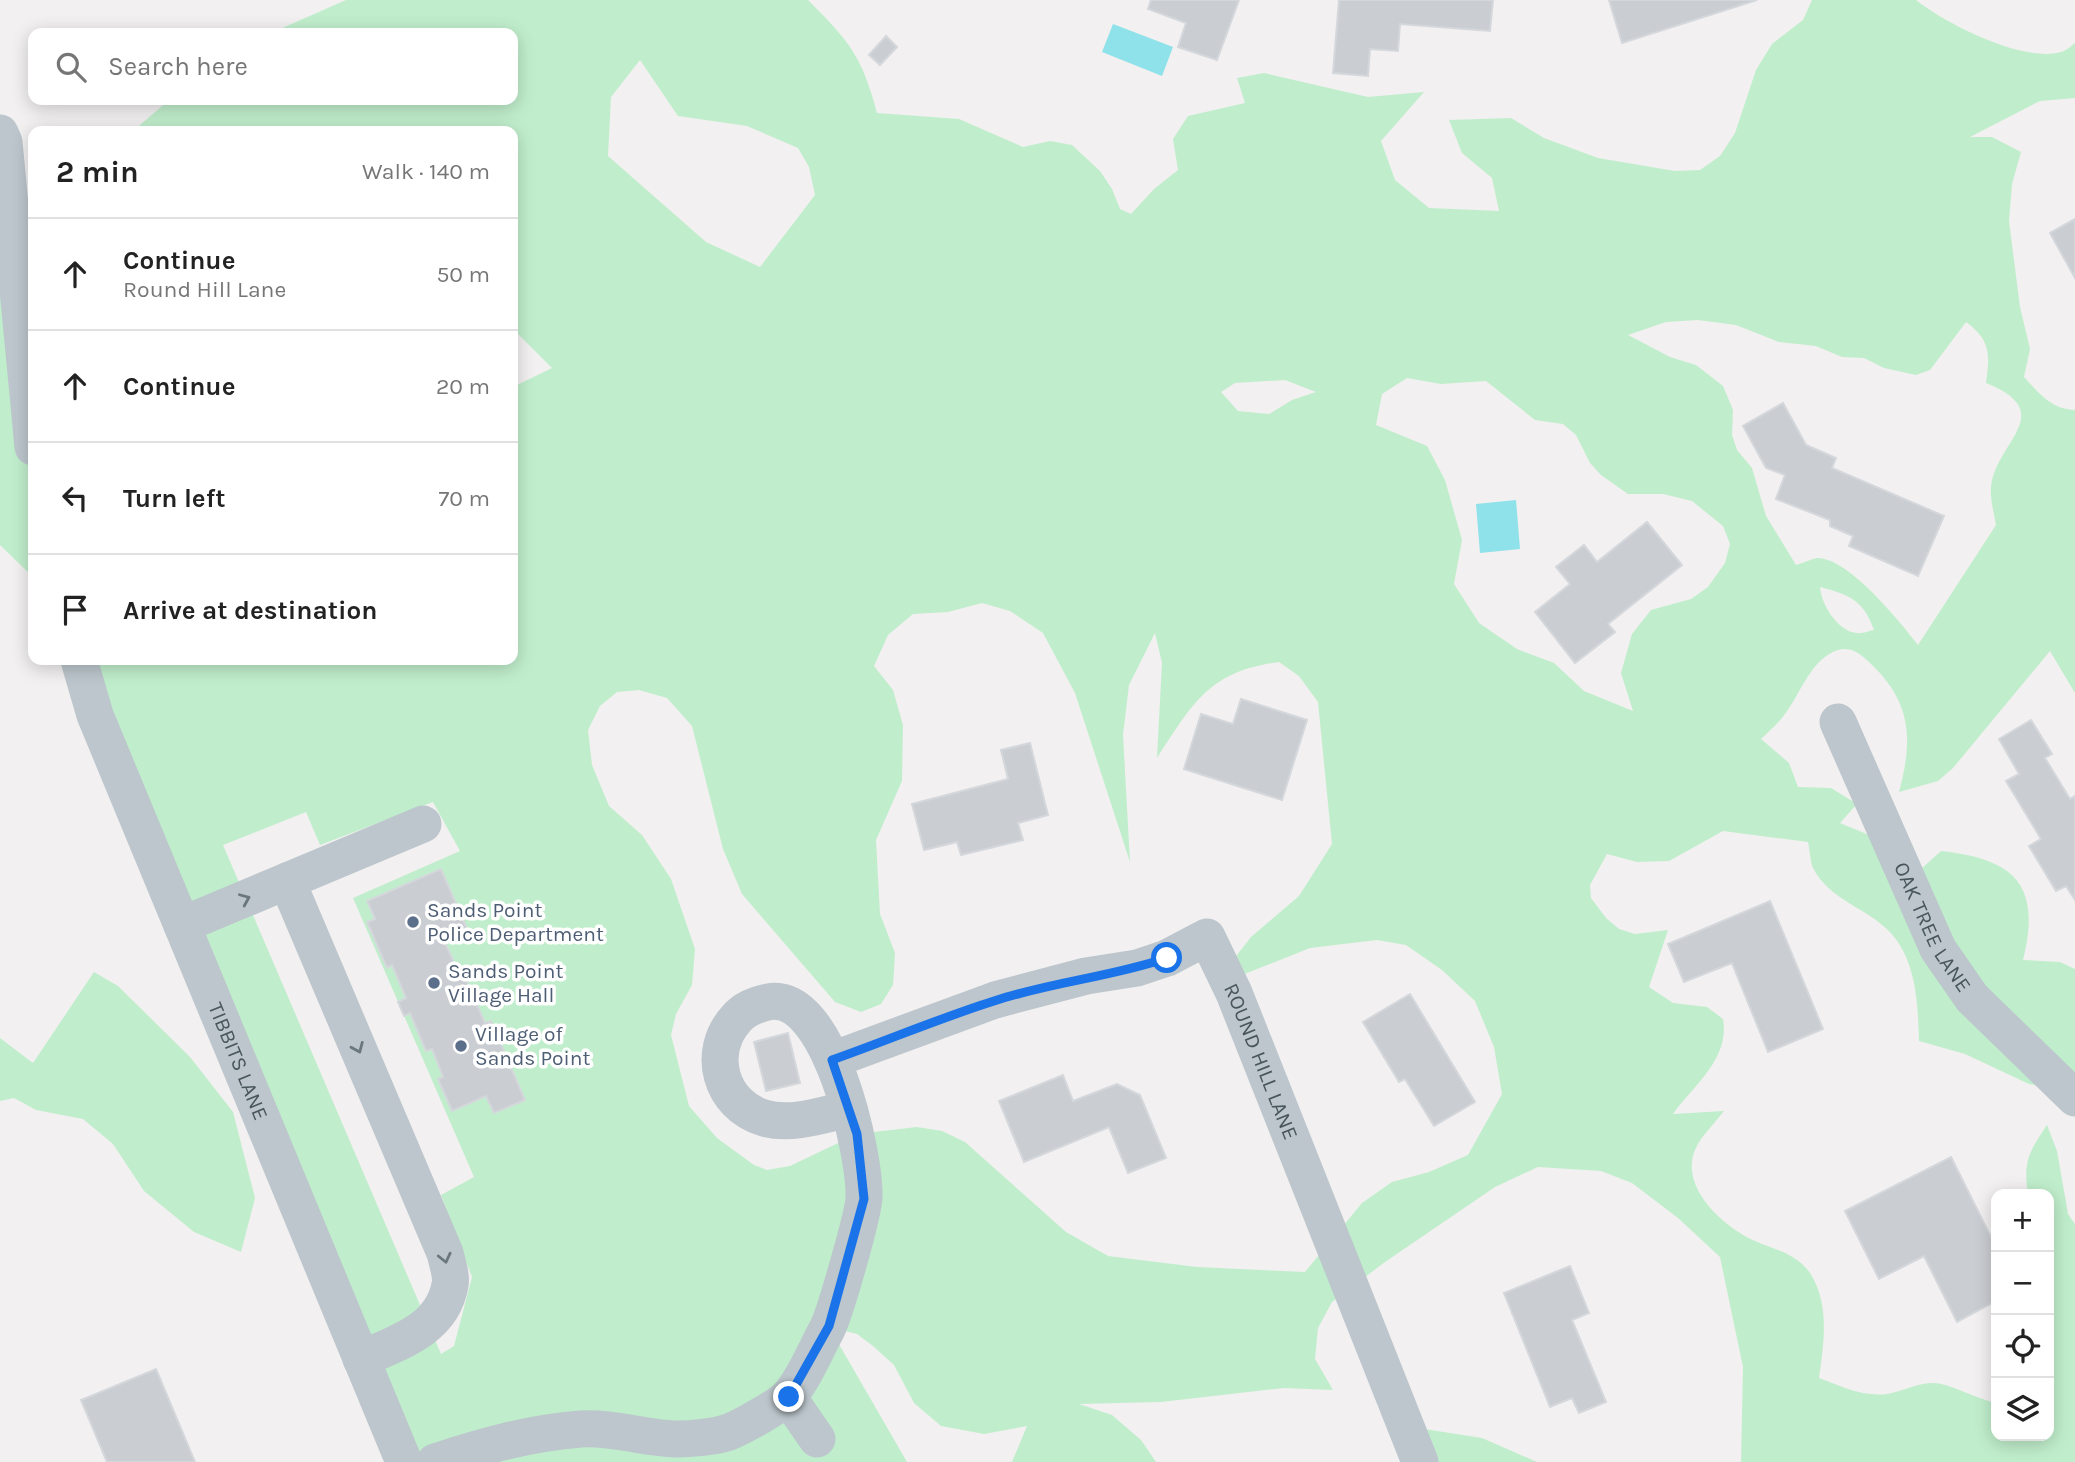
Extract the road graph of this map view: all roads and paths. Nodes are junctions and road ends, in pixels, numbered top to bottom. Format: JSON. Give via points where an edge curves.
{"nodes":[{"id":1,"x":0,"y":133,"type":"edge"},
{"id":2,"x":28,"y":394,"type":"edge"},
{"id":3,"x":80,"y":665,"type":"edge"},
{"id":4,"x":1838,"y":722,"type":"dead end"},
{"id":5,"x":423,"y":824,"type":"dead end"},
{"id":6,"x":287,"y":881,"type":"junction"},
{"id":7,"x":182,"y":925,"type":"junction"},
{"id":8,"x":832,"y":1060,"type":"junction"},
{"id":9,"x":2075,"y":1098,"type":"edge"},
{"id":10,"x":848,"y":1109,"type":"junction"},
{"id":11,"x":361,"y":1359,"type":"junction"},
{"id":12,"x":789,"y":1397,"type":"junction"},
{"id":13,"x":817,"y":1439,"type":"dead end"},
{"id":14,"x":404,"y":1462,"type":"edge"},
{"id":15,"x":435,"y":1462,"type":"edge"},
{"id":16,"x":1420,"y":1462,"type":"edge"}],
"edges":[{"from":1,"to":2,"type":"street"},
{"from":3,"to":7,"type":"street","name":"TIBBITS LANE","via":[[95,715]]},
{"from":4,"to":9,"type":"street","name":"OAK TREE LANE","via":[[1938,949],[1972,998]]},
{"from":5,"to":6,"type":"street"},
{"from":7,"to":6,"type":"street","one_way":true},
{"from":6,"to":11,"type":"street","one_way":true,"via":[[445,1253],[451,1284],[439,1313],[418,1334]]},
{"from":7,"to":11,"type":"street","name":"TIBBITS LANE"},
{"from":8,"to":10,"type":"street"},
{"from":8,"to":10,"type":"street","via":[[808,1018],[793,1005],[773,1001],[757,1004],[735,1020],[722,1042],[719,1070],[731,1094],[765,1119],[815,1117]]},
{"from":8,"to":16,"type":"street","name":"ROUND HILL LANE","via":[[995,1000],[1137,968],[1207,937],[1230,983]]},
{"from":10,"to":12,"type":"street","via":[[857,1134],[864,1199],[829,1326]]},
{"from":11,"to":14,"type":"street","name":"TIBBITS LANE"},
{"from":12,"to":13,"type":"street"},
{"from":12,"to":15,"type":"street","via":[[729,1432],[678,1439],[583,1429],[495,1442]]}]}
